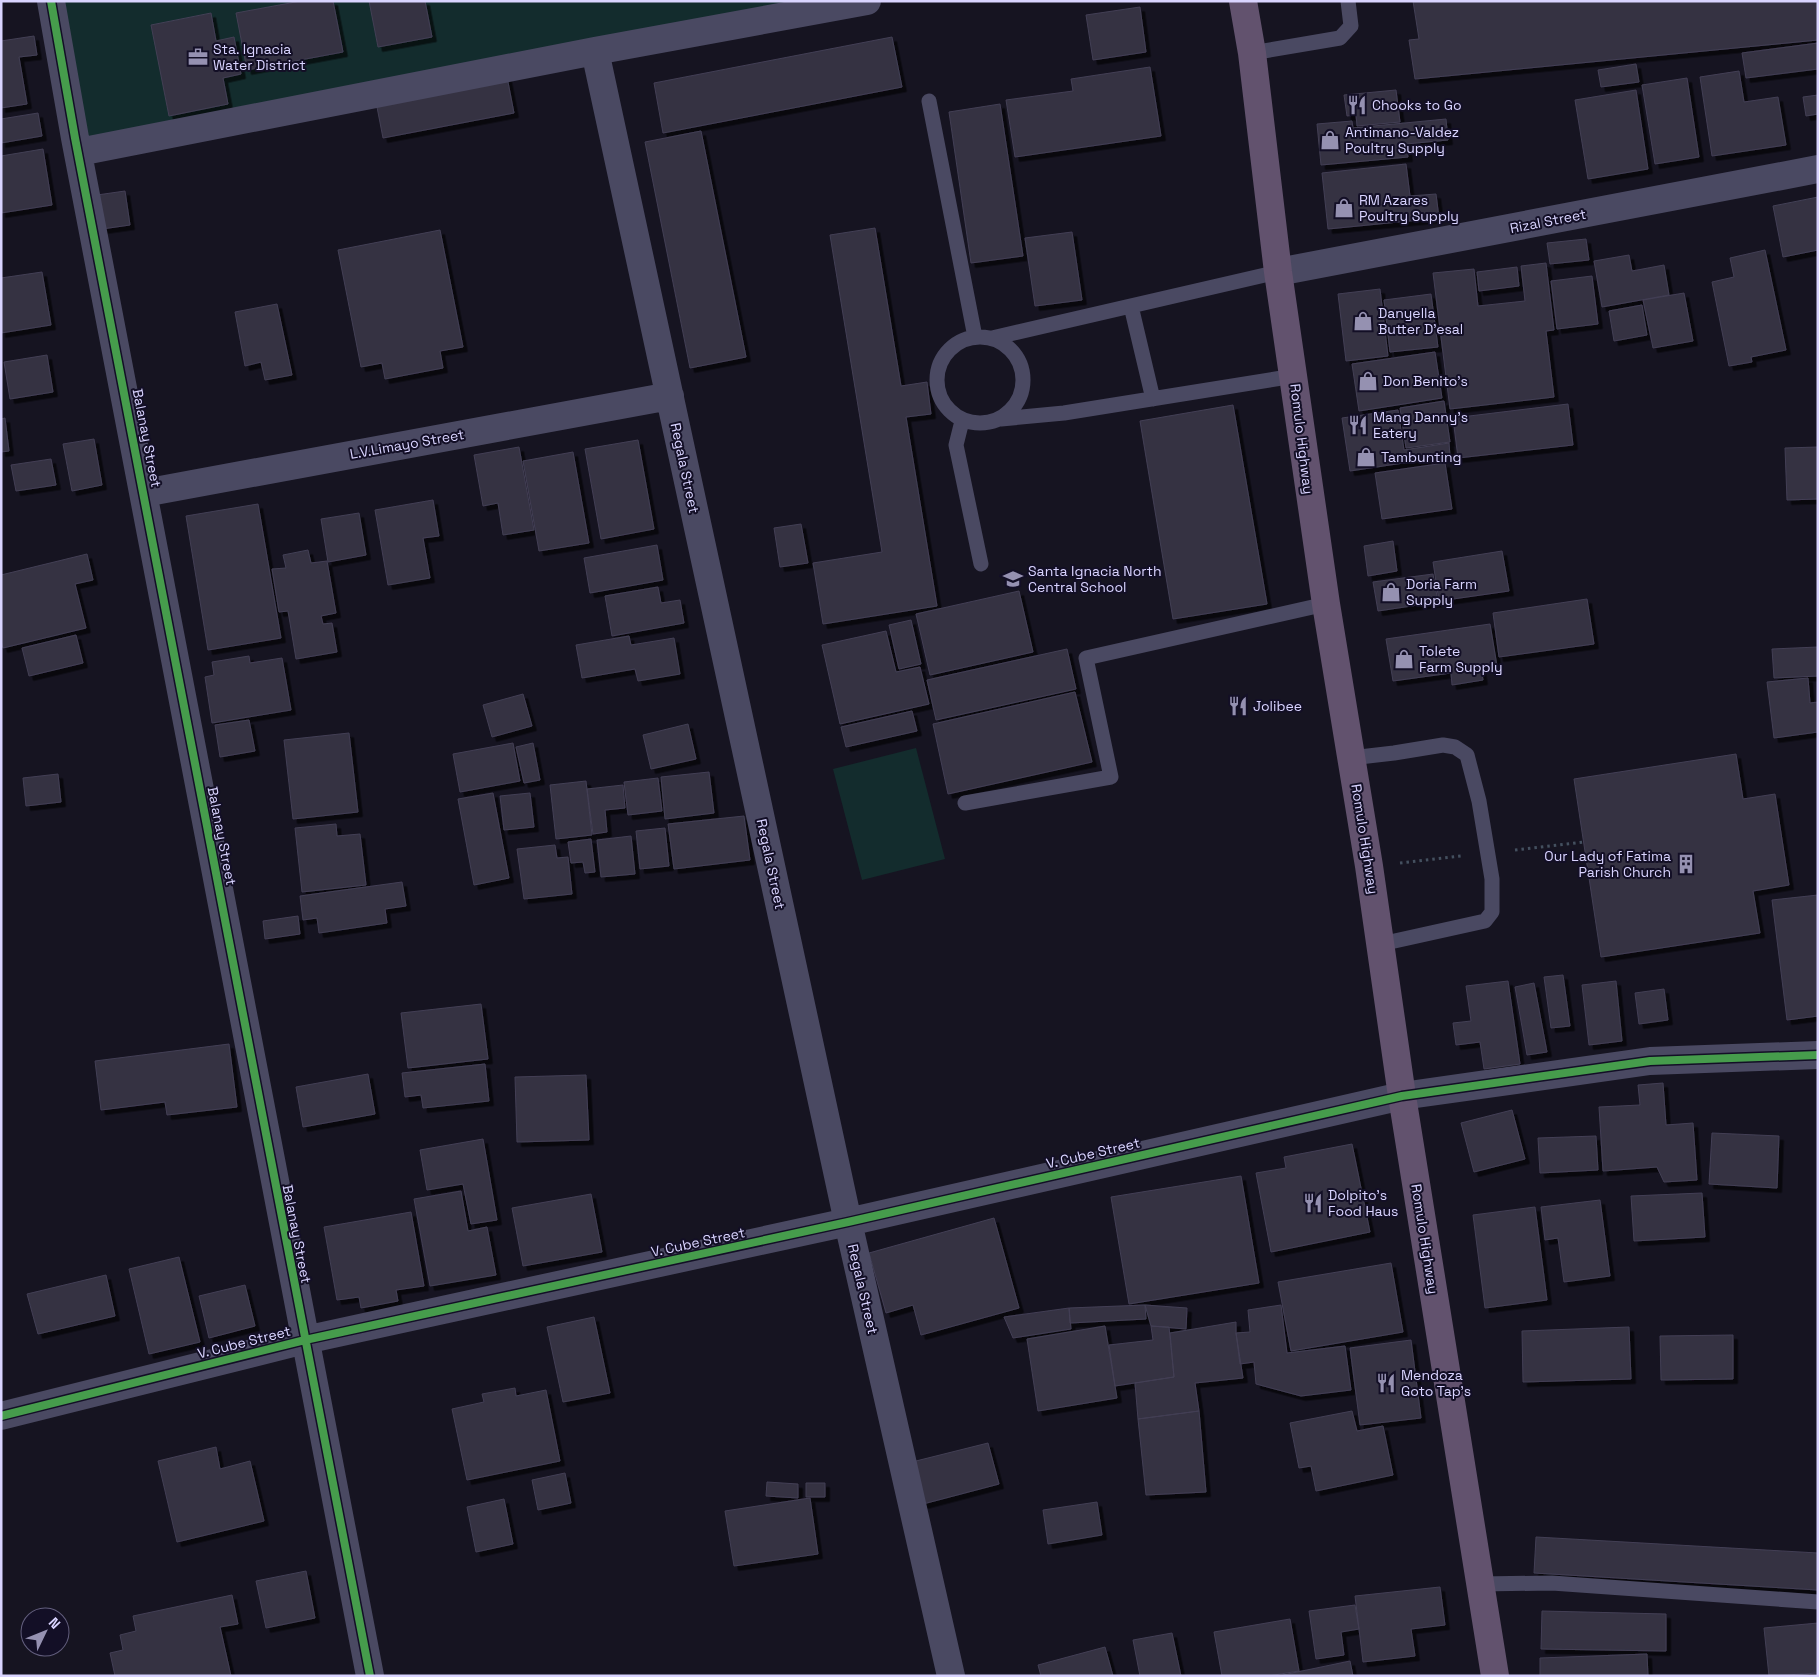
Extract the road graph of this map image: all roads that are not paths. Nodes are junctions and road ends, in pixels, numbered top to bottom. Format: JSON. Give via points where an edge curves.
{"nodes":[{"id":1,"x":51,"y":1,"type":"edge"},
{"id":2,"x":867,"y":1,"type":"edge"},
{"id":3,"x":1243,"y":1,"type":"edge"},
{"id":4,"x":1348,"y":1,"type":"edge"},
{"id":5,"x":595,"y":51,"type":"junction"},
{"id":6,"x":1252,"y":52,"type":"junction"},
{"id":7,"x":929,"y":100,"type":"dead end"},
{"id":8,"x":79,"y":152,"type":"junction"},
{"id":9,"x":1818,"y":169,"type":"edge"},
{"id":10,"x":1278,"y":272,"type":"junction"},
{"id":11,"x":1131,"y":306,"type":"junction"},
{"id":12,"x":975,"y":337,"type":"junction"},
{"id":13,"x":992,"y":338,"type":"junction"},
{"id":14,"x":1294,"y":376,"type":"junction"},
{"id":15,"x":670,"y":396,"type":"junction"},
{"id":16,"x":1153,"y":399,"type":"junction"},
{"id":17,"x":1001,"y":419,"type":"junction"},
{"id":18,"x":962,"y":420,"type":"junction"},
{"id":19,"x":144,"y":493,"type":"junction"},
{"id":20,"x":981,"y":564,"type":"dead end"},
{"id":21,"x":1326,"y":604,"type":"junction"},
{"id":22,"x":1351,"y":758,"type":"junction"},
{"id":23,"x":965,"y":803,"type":"dead end"},
{"id":24,"x":1381,"y":944,"type":"junction"},
{"id":25,"x":1818,"y":1055,"type":"edge"},
{"id":26,"x":1402,"y":1096,"type":"junction"},
{"id":27,"x":848,"y":1222,"type":"junction"},
{"id":28,"x":304,"y":1340,"type":"junction"},
{"id":29,"x":1,"y":1416,"type":"edge"},
{"id":30,"x":1480,"y":1584,"type":"junction"},
{"id":31,"x":1818,"y":1602,"type":"edge"},
{"id":32,"x":370,"y":1676,"type":"edge"},
{"id":33,"x":951,"y":1676,"type":"edge"},
{"id":34,"x":1495,"y":1676,"type":"edge"}],
"edges":[{"from":1,"to":8,"type":"street","name":"Balanay Street"},
{"from":2,"to":5,"type":"street"},
{"from":3,"to":6,"type":"highway","name":"Romulo Highway"},
{"from":4,"to":6,"type":"lane","via":[[1351,26],[1340,38]]},
{"from":5,"to":8,"type":"street"},
{"from":5,"to":15,"type":"street","name":"Regala Street"},
{"from":6,"to":10,"type":"highway","name":"Romulo Highway"},
{"from":7,"to":12,"type":"lane"},
{"from":8,"to":19,"type":"street","name":"Balanay Street"},
{"from":9,"to":10,"type":"street","name":"Rizal Street"},
{"from":10,"to":11,"type":"lane"},
{"from":10,"to":14,"type":"highway","name":"Romulo Highway"},
{"from":11,"to":13,"type":"lane"},
{"from":11,"to":16,"type":"lane"},
{"from":12,"to":13,"type":"lane"},
{"from":12,"to":18,"type":"lane","via":[[954,345],[940,362],[938,370],[936,385],[945,406]]},
{"from":13,"to":17,"type":"lane","via":[[1007,346],[1019,359],[1024,376],[1018,401]]},
{"from":14,"to":16,"type":"lane"},
{"from":14,"to":21,"type":"highway","name":"Romulo Highway"},
{"from":15,"to":19,"type":"street","name":"L.V.Limayo Street"},
{"from":15,"to":27,"type":"street","name":"Regala Street"},
{"from":16,"to":17,"type":"lane"},
{"from":17,"to":18,"type":"lane","via":[[984,424]]},
{"from":18,"to":20,"type":"lane","via":[[956,444]]},
{"from":19,"to":28,"type":"street","name":"Balanay Street"},
{"from":21,"to":22,"type":"highway","name":"Romulo Highway"},
{"from":21,"to":23,"type":"lane","via":[[1086,658],[1111,778]]},
{"from":22,"to":24,"type":"highway","name":"Romulo Highway"},
{"from":22,"to":24,"type":"lane","via":[[1444,745],[1455,747],[1467,756],[1488,853],[1492,912],[1485,922]]},
{"from":24,"to":26,"type":"highway","name":"Romulo Highway"},
{"from":25,"to":26,"type":"street","name":"V. Cube Street","via":[[1650,1062]]},
{"from":26,"to":27,"type":"street","name":"V. Cube Street"},
{"from":26,"to":30,"type":"highway","name":"Romulo Highway"},
{"from":27,"to":28,"type":"street","name":"V. Cube Street"},
{"from":27,"to":33,"type":"street","name":"Regala Street"},
{"from":28,"to":29,"type":"street","name":"V. Cube Street"},
{"from":28,"to":32,"type":"street","name":"Balanay Street"},
{"from":30,"to":31,"type":"lane","via":[[1552,1583]]},
{"from":30,"to":34,"type":"highway","name":"Romulo Highway"}]}
